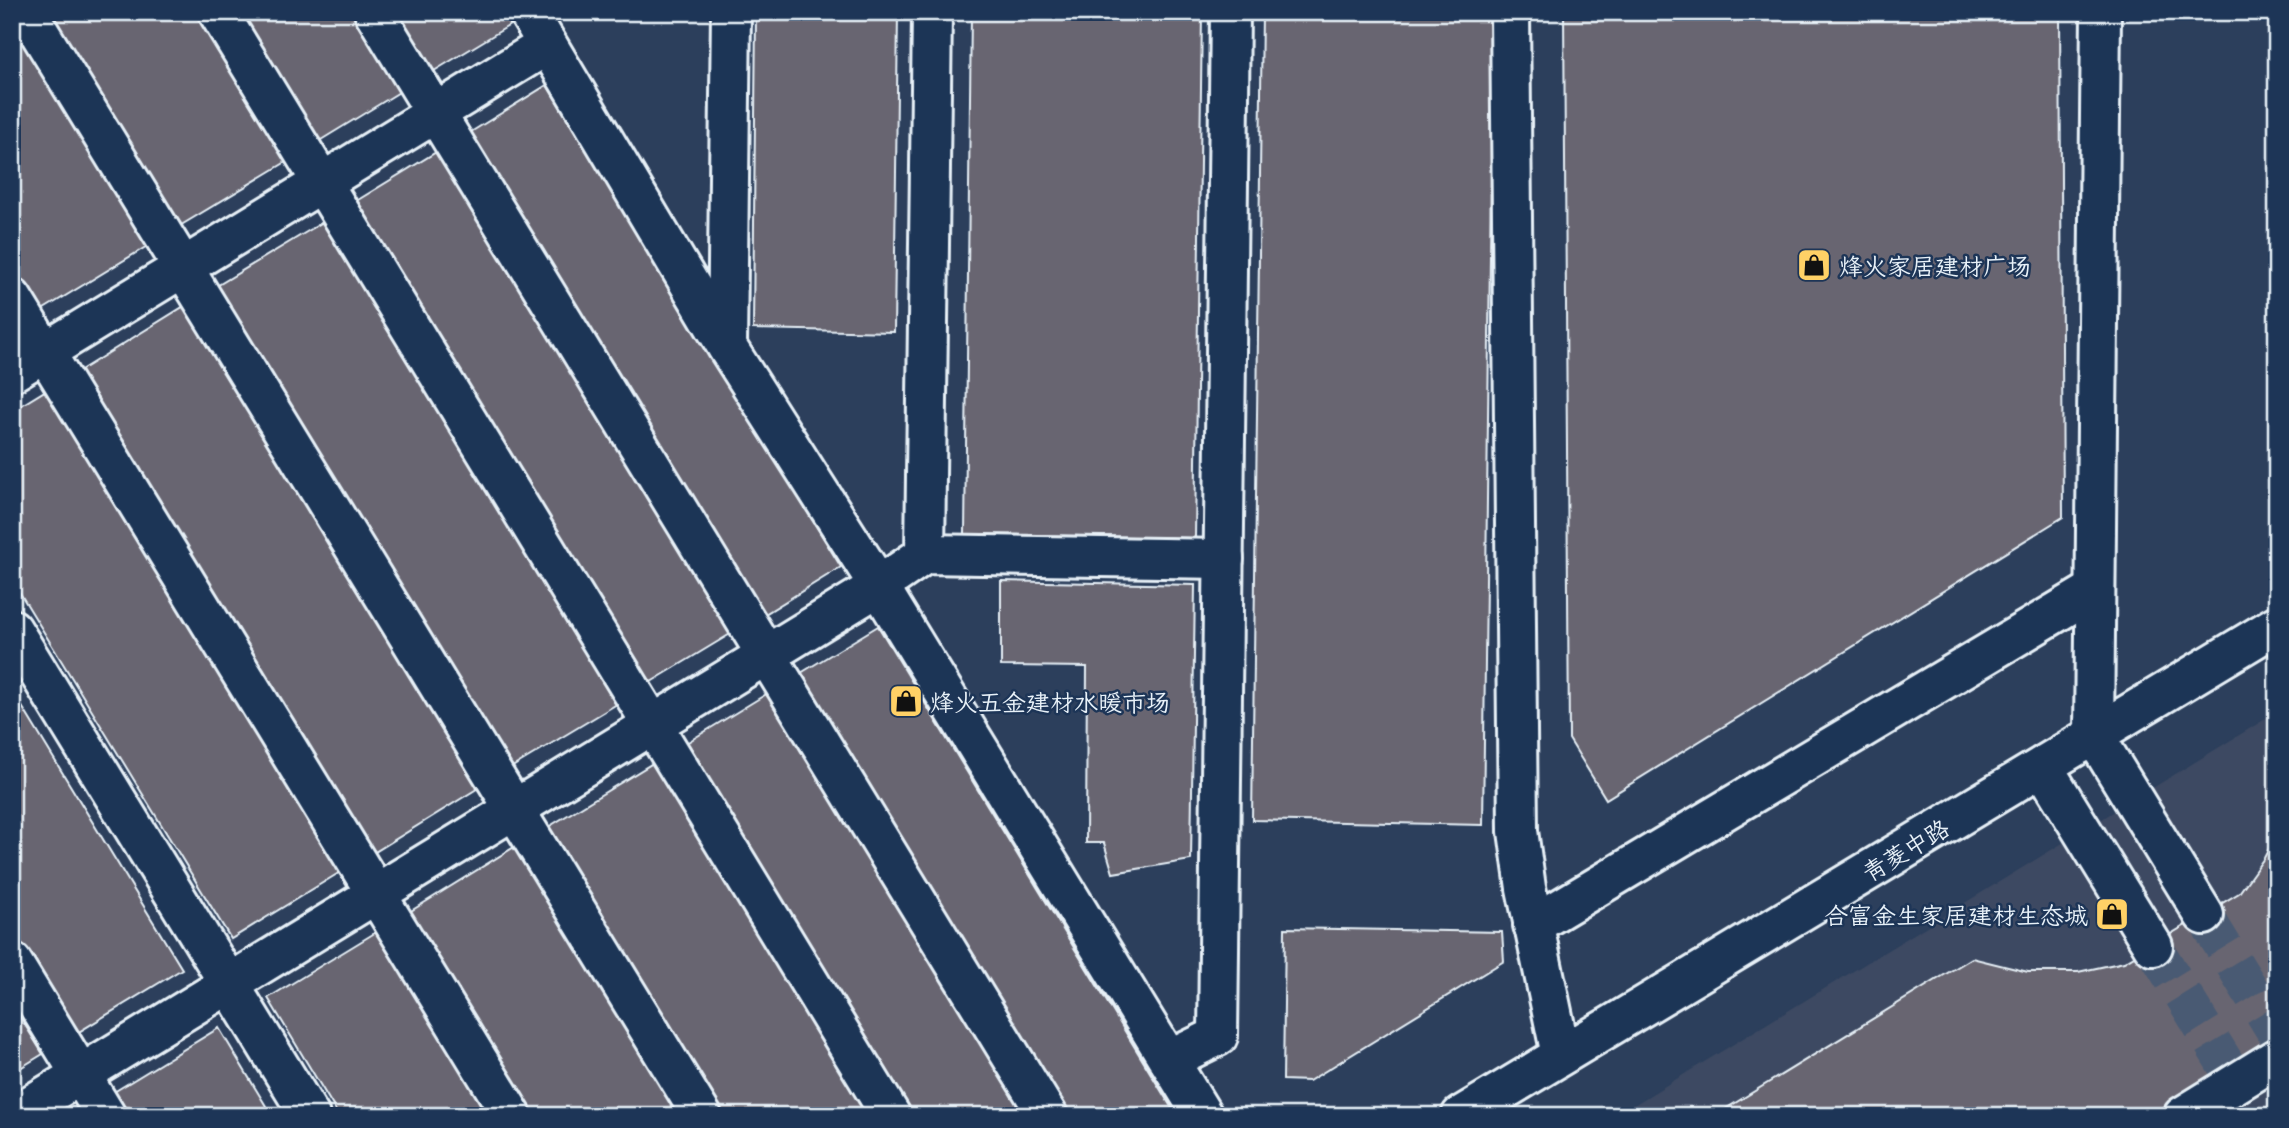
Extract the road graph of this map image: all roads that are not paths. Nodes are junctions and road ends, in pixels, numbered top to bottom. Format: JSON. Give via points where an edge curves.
{"nodes":[{"id":1,"x":27,"y":12,"type":"edge"},
{"id":2,"x":218,"y":12,"type":"edge"},
{"id":3,"x":374,"y":12,"type":"edge"},
{"id":4,"x":731,"y":12,"type":"edge"},
{"id":5,"x":932,"y":12,"type":"edge"},
{"id":6,"x":1230,"y":12,"type":"edge"},
{"id":7,"x":1510,"y":12,"type":"edge"},
{"id":8,"x":2101,"y":12,"type":"edge"},
{"id":9,"x":545,"y":25,"type":"edge"},
{"id":10,"x":436,"y":113,"type":"junction"},
{"id":11,"x":321,"y":183,"type":"junction"},
{"id":12,"x":184,"y":268,"type":"junction"},
{"id":13,"x":12,"y":298,"type":"edge"},
{"id":14,"x":727,"y":347,"type":"junction"},
{"id":15,"x":46,"y":352,"type":"junction"},
{"id":16,"x":12,"y":372,"type":"edge"},
{"id":17,"x":925,"y":554,"type":"junction"},
{"id":18,"x":1224,"y":559,"type":"junction"},
{"id":19,"x":879,"y":586,"type":"junction"},
{"id":20,"x":2094,"y":590,"type":"junction"},
{"id":21,"x":2277,"y":625,"type":"edge"},
{"id":22,"x":12,"y":629,"type":"edge"},
{"id":23,"x":766,"y":655,"type":"junction"},
{"id":24,"x":652,"y":724,"type":"junction"},
{"id":25,"x":2094,"y":735,"type":"junction"},
{"id":26,"x":2043,"y":766,"type":"junction"},
{"id":27,"x":514,"y":809,"type":"junction"},
{"id":28,"x":376,"y":893,"type":"junction"},
{"id":29,"x":2204,"y":915,"type":"tunnel mouth"},
{"id":30,"x":1533,"y":925,"type":"junction"},
{"id":31,"x":2153,"y":946,"type":"tunnel mouth"},
{"id":32,"x":12,"y":962,"type":"edge"},
{"id":33,"x":229,"y":984,"type":"junction"},
{"id":34,"x":1561,"y":1055,"type":"junction"},
{"id":35,"x":2277,"y":1058,"type":"edge"},
{"id":36,"x":1169,"y":1060,"type":"junction"},
{"id":37,"x":81,"y":1074,"type":"junction"},
{"id":38,"x":2233,"y":1089,"type":"edge"},
{"id":39,"x":13,"y":1116,"type":"edge"},
{"id":40,"x":106,"y":1116,"type":"edge"},
{"id":41,"x":310,"y":1116,"type":"edge"},
{"id":42,"x":512,"y":1116,"type":"edge"},
{"id":43,"x":702,"y":1116,"type":"edge"},
{"id":44,"x":891,"y":1116,"type":"edge"},
{"id":45,"x":1048,"y":1116,"type":"edge"},
{"id":46,"x":1203,"y":1116,"type":"edge"},
{"id":47,"x":1461,"y":1116,"type":"edge"},
{"id":48,"x":2183,"y":1116,"type":"edge"}],
"edges":[{"from":1,"to":12,"type":"street"},
{"from":2,"to":11,"type":"street"},
{"from":3,"to":10,"type":"street"},
{"from":4,"to":14,"type":"street"},
{"from":5,"to":17,"type":"street"},
{"from":6,"to":18,"type":"street"},
{"from":7,"to":30,"type":"street","via":[[1518,831]]},
{"from":8,"to":20,"type":"street"},
{"from":9,"to":10,"type":"street"},
{"from":9,"to":14,"type":"street"},
{"from":10,"to":11,"type":"street"},
{"from":10,"to":23,"type":"street"},
{"from":11,"to":12,"type":"street"},
{"from":11,"to":24,"type":"street"},
{"from":12,"to":15,"type":"street"},
{"from":12,"to":27,"type":"street"},
{"from":13,"to":15,"type":"street"},
{"from":14,"to":19,"type":"street"},
{"from":15,"to":16,"type":"street"},
{"from":15,"to":28,"type":"street"},
{"from":17,"to":18,"type":"street"},
{"from":17,"to":19,"type":"street"},
{"from":18,"to":36,"type":"street","via":[[1218,1036]]},
{"from":19,"to":23,"type":"street"},
{"from":19,"to":36,"type":"street"},
{"from":20,"to":25,"type":"street"},
{"from":20,"to":30,"type":"street"},
{"from":21,"to":25,"type":"street","name":"青菱中路"},
{"from":22,"to":33,"type":"street"},
{"from":23,"to":24,"type":"street"},
{"from":23,"to":45,"type":"street"},
{"from":24,"to":27,"type":"street"},
{"from":24,"to":44,"type":"street"},
{"from":25,"to":26,"type":"street","name":"青菱中路"},
{"from":25,"to":29,"type":"street"},
{"from":26,"to":31,"type":"street"},
{"from":26,"to":34,"type":"street","name":"青菱中路"},
{"from":27,"to":28,"type":"street"},
{"from":27,"to":43,"type":"street"},
{"from":28,"to":33,"type":"street"},
{"from":28,"to":42,"type":"street"},
{"from":30,"to":34,"type":"street"},
{"from":32,"to":37,"type":"street"},
{"from":33,"to":37,"type":"street"},
{"from":33,"to":41,"type":"street"},
{"from":34,"to":47,"type":"street","name":"青菱中路"},
{"from":35,"to":38,"type":"street"},
{"from":36,"to":46,"type":"street"},
{"from":37,"to":39,"type":"street"},
{"from":37,"to":40,"type":"street"},
{"from":38,"to":48,"type":"street"}]}
